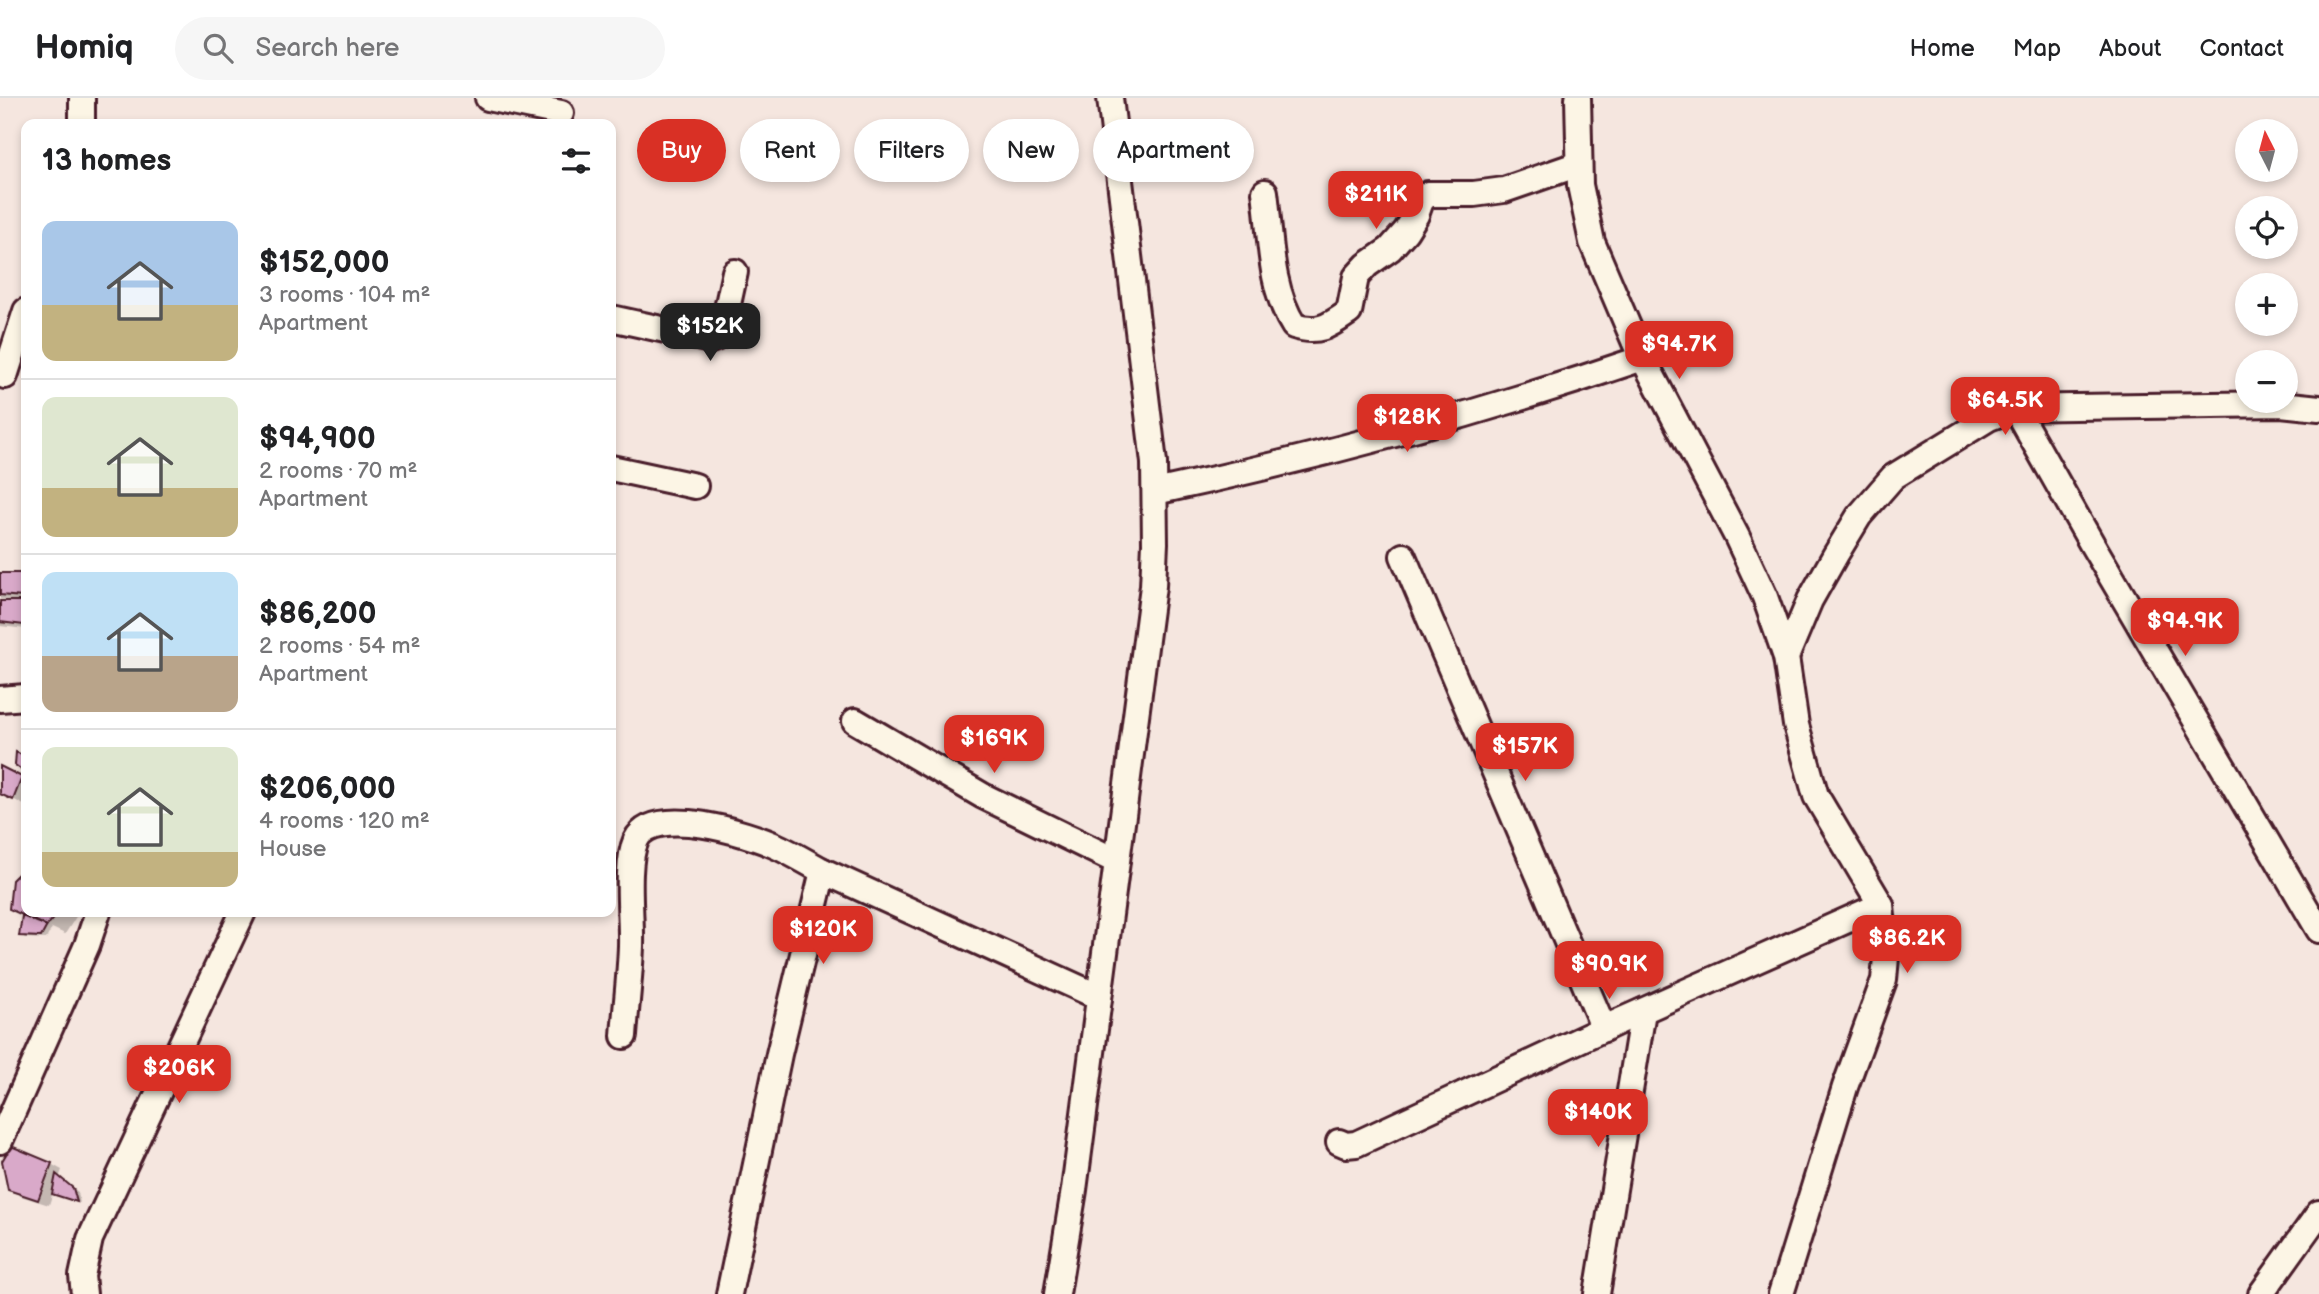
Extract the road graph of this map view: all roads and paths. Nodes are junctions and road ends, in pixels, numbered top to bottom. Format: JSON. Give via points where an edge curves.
{"nodes":[{"id":1,"x":82,"y":98,"type":"edge"},
{"id":2,"x":488,"y":98,"type":"edge"},
{"id":3,"x":1110,"y":98,"type":"edge"},
{"id":4,"x":1578,"y":98,"type":"edge"},
{"id":5,"x":561,"y":113,"type":"dead end"},
{"id":6,"x":82,"y":119,"type":"edge"},
{"id":7,"x":1579,"y":164,"type":"junction"},
{"id":8,"x":1265,"y":192,"type":"dead end"},
{"id":9,"x":735,"y":272,"type":"dead end"},
{"id":10,"x":616,"y":319,"type":"edge"},
{"id":11,"x":21,"y":334,"type":"edge"},
{"id":12,"x":1643,"y":358,"type":"junction"},
{"id":13,"x":10,"y":384,"type":"edge"},
{"id":14,"x":2015,"y":408,"type":"junction"},
{"id":15,"x":2319,"y":408,"type":"edge"},
{"id":16,"x":616,"y":469,"type":"edge"},
{"id":17,"x":695,"y":485,"type":"dead end"},
{"id":18,"x":1156,"y":492,"type":"junction"},
{"id":19,"x":1403,"y":556,"type":"dead end"},
{"id":20,"x":1786,"y":657,"type":"junction"},
{"id":21,"x":21,"y":697,"type":"edge"},
{"id":22,"x":0,"y":699,"type":"edge"},
{"id":23,"x":855,"y":721,"type":"dead end"},
{"id":24,"x":1116,"y":862,"type":"junction"},
{"id":25,"x":823,"y":871,"type":"junction"},
{"id":26,"x":1881,"y":905,"type":"junction"},
{"id":27,"x":96,"y":917,"type":"edge"},
{"id":28,"x":241,"y":917,"type":"edge"},
{"id":29,"x":2319,"y":930,"type":"edge"},
{"id":30,"x":1099,"y":997,"type":"junction"},
{"id":31,"x":1643,"y":1011,"type":"junction"},
{"id":32,"x":1604,"y":1029,"type":"junction"},
{"id":33,"x":624,"y":1036,"type":"dead end"},
{"id":34,"x":0,"y":1141,"type":"edge"},
{"id":35,"x":1339,"y":1142,"type":"dead end"},
{"id":36,"x":2319,"y":1213,"type":"edge"},
{"id":37,"x":84,"y":1294,"type":"edge"},
{"id":38,"x":730,"y":1294,"type":"edge"},
{"id":39,"x":1057,"y":1294,"type":"edge"},
{"id":40,"x":1597,"y":1294,"type":"edge"},
{"id":41,"x":1781,"y":1294,"type":"edge"},
{"id":42,"x":2261,"y":1294,"type":"edge"}],
"edges":[{"from":1,"to":6,"type":"street"},
{"from":2,"to":5,"type":"street"},
{"from":3,"to":18,"type":"street"},
{"from":4,"to":7,"type":"street"},
{"from":7,"to":8,"type":"street","via":[[1504,190],[1428,194],[1390,250],[1356,277],[1349,312],[1323,329],[1294,326],[1278,295]]},
{"from":7,"to":12,"type":"street","via":[[1592,242]]},
{"from":9,"to":10,"type":"street","via":[[722,332],[711,340]]},
{"from":11,"to":13,"type":"street"},
{"from":12,"to":18,"type":"street","via":[[1360,443]]},
{"from":12,"to":20,"type":"street","via":[[1737,537]]},
{"from":14,"to":15,"type":"street","via":[[2281,404]]},
{"from":14,"to":20,"type":"street","via":[[1989,418],[1893,477],[1859,516],[1836,554]]},
{"from":14,"to":29,"type":"street"},
{"from":16,"to":17,"type":"street"},
{"from":18,"to":24,"type":"street","via":[[1153,586]]},
{"from":19,"to":32,"type":"street"},
{"from":20,"to":26,"type":"street","via":[[1796,726],[1816,796]]},
{"from":21,"to":22,"type":"street"},
{"from":23,"to":24,"type":"street","via":[[983,796]]},
{"from":24,"to":30,"type":"street"},
{"from":25,"to":30,"type":"street"},
{"from":25,"to":33,"type":"street","via":[[775,845],[731,830],[664,822],[642,832],[636,839],[631,868]]},
{"from":25,"to":38,"type":"street","via":[[779,1054]]},
{"from":26,"to":31,"type":"street"},
{"from":26,"to":41,"type":"street","via":[[1884,980],[1844,1087]]},
{"from":27,"to":34,"type":"street"},
{"from":28,"to":37,"type":"street","via":[[90,1239],[82,1276]]},
{"from":30,"to":39,"type":"street"},
{"from":31,"to":32,"type":"street"},
{"from":31,"to":40,"type":"street"},
{"from":32,"to":35,"type":"street","via":[[1356,1144]]},
{"from":36,"to":42,"type":"street"}]}
